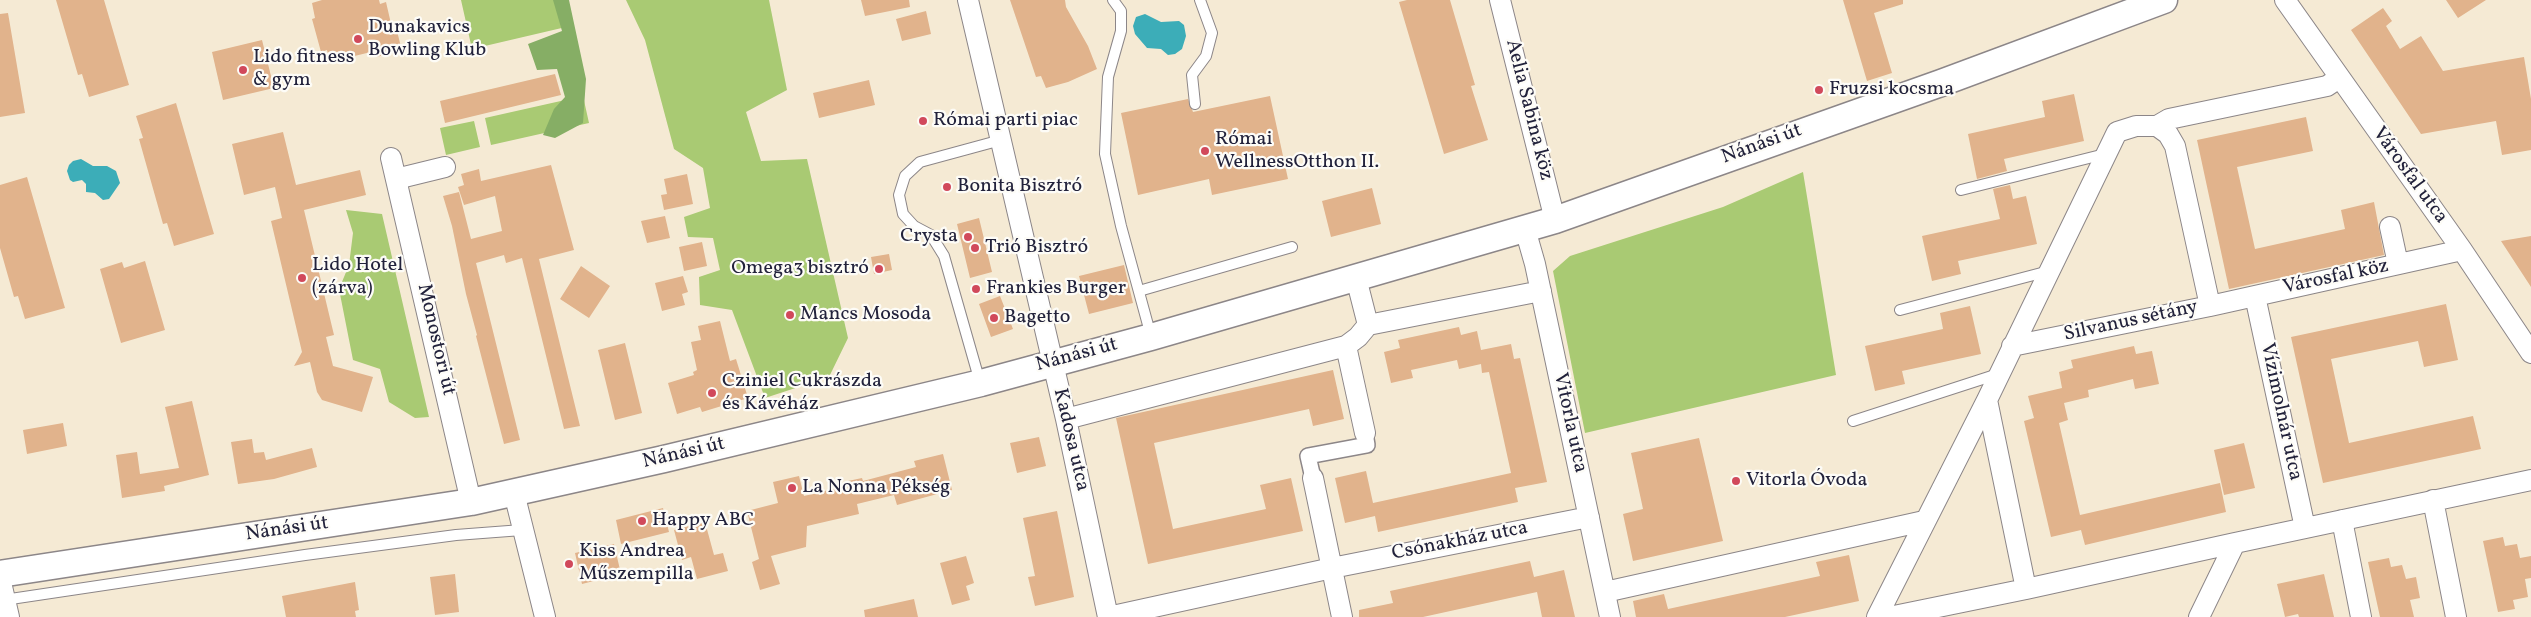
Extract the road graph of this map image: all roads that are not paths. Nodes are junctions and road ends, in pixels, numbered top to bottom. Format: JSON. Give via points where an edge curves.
{"nodes":[{"id":1,"x":968,"y":0,"type":"edge"},
{"id":2,"x":1113,"y":0,"type":"edge"},
{"id":3,"x":1200,"y":0,"type":"edge"},
{"id":4,"x":1500,"y":0,"type":"edge"},
{"id":5,"x":2164,"y":0,"type":"edge"},
{"id":6,"x":2285,"y":0,"type":"edge"},
{"id":7,"x":2339,"y":78,"type":"junction"},
{"id":8,"x":1195,"y":104,"type":"dead end"},
{"id":9,"x":2157,"y":126,"type":"junction"},
{"id":10,"x":1001,"y":140,"type":"junction"},
{"id":11,"x":2106,"y":154,"type":"junction"},
{"id":12,"x":391,"y":158,"type":"dead end"},
{"id":13,"x":445,"y":167,"type":"dead end"},
{"id":14,"x":396,"y":179,"type":"junction"},
{"id":15,"x":1961,"y":190,"type":"dead end"},
{"id":16,"x":1555,"y":220,"type":"junction"},
{"id":17,"x":2390,"y":227,"type":"dead end"},
{"id":18,"x":1525,"y":229,"type":"junction"},
{"id":19,"x":1292,"y":247,"type":"dead end"},
{"id":20,"x":2462,"y":250,"type":"junction"},
{"id":21,"x":2398,"y":264,"type":"junction"},
{"id":22,"x":2049,"y":271,"type":"junction"},
{"id":23,"x":1356,"y":278,"type":"junction"},
{"id":24,"x":1139,"y":291,"type":"junction"},
{"id":25,"x":1541,"y":291,"type":"junction"},
{"id":26,"x":2255,"y":296,"type":"junction"},
{"id":27,"x":2210,"y":306,"type":"junction"},
{"id":28,"x":1900,"y":310,"type":"dead end"},
{"id":29,"x":1368,"y":325,"type":"junction"},
{"id":30,"x":1152,"y":337,"type":"junction"},
{"id":31,"x":1346,"y":346,"type":"junction"},
{"id":32,"x":2012,"y":346,"type":"junction"},
{"id":33,"x":2531,"y":353,"type":"edge"},
{"id":34,"x":1052,"y":363,"type":"junction"},
{"id":35,"x":1999,"y":374,"type":"junction"},
{"id":36,"x":981,"y":383,"type":"junction"},
{"id":37,"x":1987,"y":400,"type":"junction"},
{"id":38,"x":1066,"y":419,"type":"junction"},
{"id":39,"x":1853,"y":421,"type":"dead end"},
{"id":40,"x":1365,"y":433,"type":"joint"},
{"id":41,"x":1313,"y":478,"type":"joint"},
{"id":42,"x":2531,"y":480,"type":"edge"},
{"id":43,"x":514,"y":493,"type":"junction"},
{"id":44,"x":2433,"y":500,"type":"junction"},
{"id":45,"x":471,"y":502,"type":"junction"},
{"id":46,"x":1589,"y":517,"type":"junction"},
{"id":47,"x":2342,"y":520,"type":"junction"},
{"id":48,"x":1924,"y":521,"type":"junction"},
{"id":49,"x":2305,"y":528,"type":"junction"},
{"id":50,"x":522,"y":530,"type":"junction"},
{"id":51,"x":2235,"y":543,"type":"junction"},
{"id":52,"x":1332,"y":568,"type":"junction"},
{"id":53,"x":0,"y":574,"type":"edge"},
{"id":54,"x":0,"y":578,"type":"edge"},
{"id":55,"x":2026,"y":589,"type":"junction"},
{"id":56,"x":1605,"y":592,"type":"junction"},
{"id":57,"x":5,"y":606,"type":"edge"},
{"id":58,"x":545,"y":617,"type":"edge"},
{"id":59,"x":1108,"y":617,"type":"edge"},
{"id":60,"x":1342,"y":617,"type":"edge"},
{"id":61,"x":1610,"y":617,"type":"edge"},
{"id":62,"x":1878,"y":617,"type":"edge"},
{"id":63,"x":1889,"y":617,"type":"edge"},
{"id":64,"x":2199,"y":617,"type":"edge"},
{"id":65,"x":2361,"y":617,"type":"edge"},
{"id":66,"x":2456,"y":617,"type":"edge"}],
"edges":[{"from":1,"to":10,"type":"street","name":"Kadosa utca"},
{"from":2,"to":24,"type":"lane","via":[[1121,12],[1121,31],[1108,77],[1105,154]]},
{"from":3,"to":8,"type":"lane","via":[[1212,33],[1206,56],[1192,75]]},
{"from":4,"to":16,"type":"street","name":"Aelia Sabina köz"},
{"from":5,"to":16,"type":"street","name":"Nánási út"},
{"from":6,"to":7,"type":"street","name":"Városfal utca"},
{"from":7,"to":9,"type":"street","via":[[2327,86],[2169,119]]},
{"from":7,"to":20,"type":"street","name":"Városfal utca"},
{"from":9,"to":11,"type":"street","via":[[2136,126],[2117,132]]},
{"from":9,"to":27,"type":"street","name":"Silvanus sétány","via":[[2168,134],[2175,146]]},
{"from":10,"to":34,"type":"street","name":"Kadosa utca"},
{"from":10,"to":36,"type":"lane","via":[[920,162],[905,176],[899,195],[903,214],[914,226],[930,235],[944,256]]},
{"from":11,"to":15,"type":"lane"},
{"from":11,"to":22,"type":"street"},
{"from":12,"to":14,"type":"street","name":"Monostori út"},
{"from":13,"to":14,"type":"street"},
{"from":14,"to":45,"type":"street","name":"Monostori út"},
{"from":16,"to":18,"type":"street","name":"Nánási út"},
{"from":17,"to":21,"type":"street"},
{"from":18,"to":23,"type":"street","name":"Nánási út"},
{"from":18,"to":25,"type":"street","name":"Vitorla utca"},
{"from":19,"to":24,"type":"lane"},
{"from":20,"to":21,"type":"street","name":"Városfal köz"},
{"from":20,"to":33,"type":"street","name":"Városfal utca"},
{"from":21,"to":26,"type":"street","name":"Városfal köz"},
{"from":22,"to":28,"type":"lane"},
{"from":22,"to":32,"type":"street"},
{"from":23,"to":29,"type":"street"},
{"from":23,"to":30,"type":"street","name":"Nánási út"},
{"from":24,"to":30,"type":"lane"},
{"from":25,"to":29,"type":"street"},
{"from":25,"to":46,"type":"street","name":"Vitorla utca"},
{"from":26,"to":27,"type":"street","name":"Városfal köz"},
{"from":26,"to":49,"type":"street","name":"Vízimolnár utca"},
{"from":27,"to":32,"type":"street","name":"Silvanus sétány"},
{"from":29,"to":31,"type":"street"},
{"from":30,"to":34,"type":"street","name":"Nánási út"},
{"from":31,"to":38,"type":"street"},
{"from":31,"to":40,"type":"street"},
{"from":32,"to":35,"type":"street"},
{"from":34,"to":36,"type":"street","name":"Nánási út"},
{"from":34,"to":38,"type":"street","name":"Kadosa utca"},
{"from":35,"to":37,"type":"street"},
{"from":35,"to":39,"type":"lane"},
{"from":36,"to":43,"type":"street","name":"Nánási út"},
{"from":37,"to":48,"type":"street"},
{"from":37,"to":55,"type":"street"},
{"from":38,"to":59,"type":"street","name":"Kadosa utca"},
{"from":40,"to":41,"type":"street","via":[[1367,445],[1308,456]]},
{"from":41,"to":52,"type":"street"},
{"from":42,"to":44,"type":"street"},
{"from":43,"to":45,"type":"street","name":"Nánási út"},
{"from":43,"to":50,"type":"street"},
{"from":44,"to":47,"type":"street"},
{"from":44,"to":66,"type":"street"},
{"from":45,"to":53,"type":"street","name":"Nánási út"},
{"from":46,"to":52,"type":"street","name":"Csónakház utca"},
{"from":46,"to":56,"type":"street","name":"Vitorla utca"},
{"from":47,"to":49,"type":"street"},
{"from":47,"to":65,"type":"street"},
{"from":48,"to":56,"type":"street"},
{"from":48,"to":62,"type":"street"},
{"from":49,"to":51,"type":"street"},
{"from":50,"to":57,"type":"lane","via":[[456,535]]},
{"from":50,"to":58,"type":"street"},
{"from":51,"to":55,"type":"street"},
{"from":51,"to":64,"type":"street"},
{"from":52,"to":59,"type":"street","name":"Csónakház utca"},
{"from":52,"to":60,"type":"street"},
{"from":54,"to":57,"type":"street"},
{"from":55,"to":63,"type":"street"},
{"from":56,"to":61,"type":"street","name":"Vitorla utca"}]}
